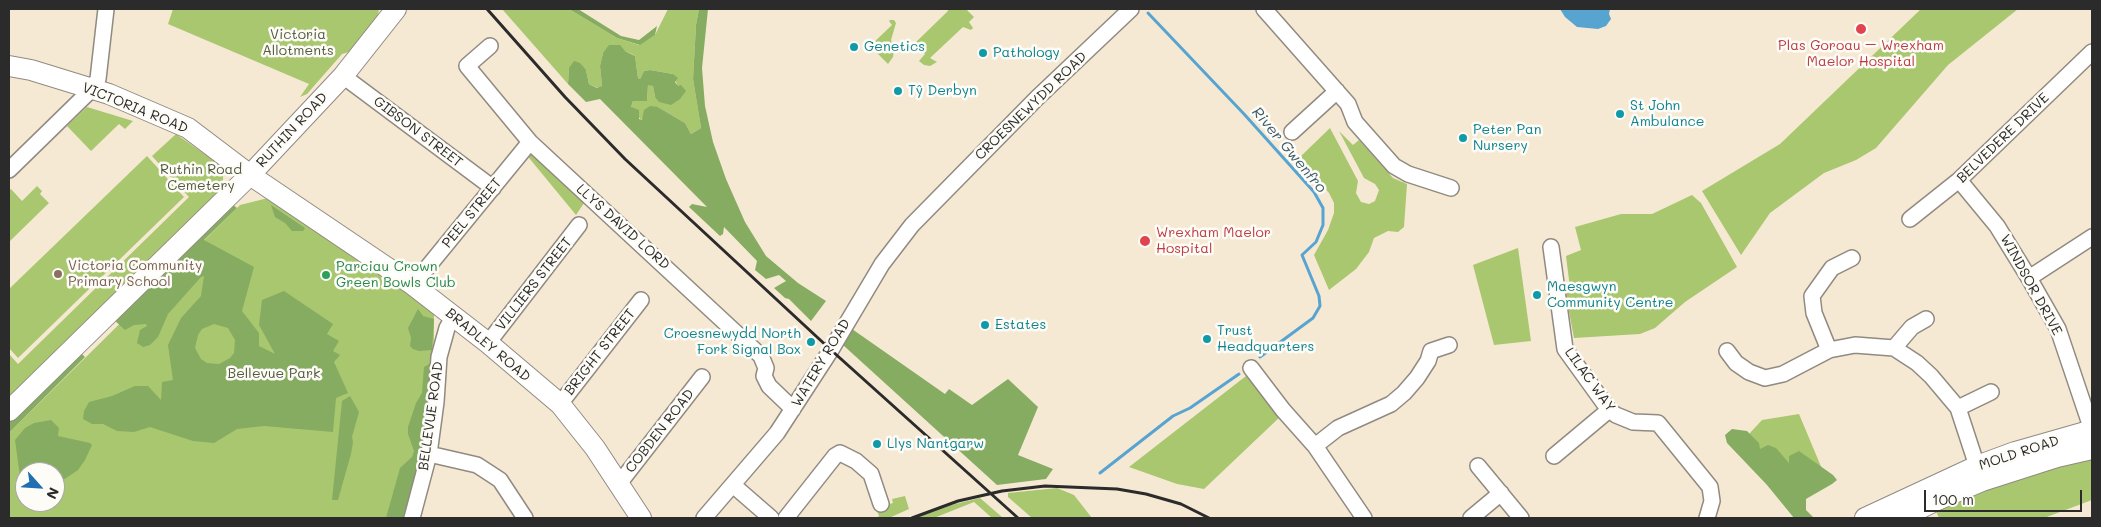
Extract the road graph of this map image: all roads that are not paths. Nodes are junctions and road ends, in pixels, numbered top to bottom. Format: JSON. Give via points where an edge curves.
{"nodes":[{"id":1,"x":106,"y":9,"type":"edge"},
{"id":2,"x":396,"y":9,"type":"edge"},
{"id":3,"x":1131,"y":9,"type":"edge"},
{"id":4,"x":1264,"y":9,"type":"edge"},
{"id":5,"x":490,"y":46,"type":"dead end"},
{"id":6,"x":2092,"y":52,"type":"edge"},
{"id":7,"x":9,"y":66,"type":"edge"},
{"id":8,"x":342,"y":76,"type":"junction"},
{"id":9,"x":92,"y":89,"type":"junction"},
{"id":10,"x":1337,"y":91,"type":"junction"},
{"id":11,"x":1292,"y":132,"type":"dead end"},
{"id":12,"x":530,"y":142,"type":"junction"},
{"id":13,"x":9,"y":170,"type":"edge"},
{"id":14,"x":250,"y":175,"type":"junction"},
{"id":15,"x":1959,"y":180,"type":"junction"},
{"id":16,"x":493,"y":188,"type":"junction"},
{"id":17,"x":1451,"y":188,"type":"dead end"},
{"id":18,"x":596,"y":204,"type":"junction"},
{"id":19,"x":931,"y":204,"type":"joint"},
{"id":20,"x":1910,"y":219,"type":"dead end"},
{"id":21,"x":2092,"y":237,"type":"edge"},
{"id":22,"x":1551,"y":247,"type":"dead end"},
{"id":23,"x":1852,"y":258,"type":"dead end"},
{"id":24,"x":2029,"y":278,"type":"junction"},
{"id":25,"x":413,"y":284,"type":"junction"},
{"id":26,"x":641,"y":300,"type":"dead end"},
{"id":27,"x":454,"y":316,"type":"junction"},
{"id":28,"x":1926,"y":319,"type":"dead end"},
{"id":29,"x":488,"y":343,"type":"junction"},
{"id":30,"x":1449,"y":345,"type":"dead end"},
{"id":31,"x":1894,"y":348,"type":"junction"},
{"id":32,"x":1829,"y":350,"type":"junction"},
{"id":33,"x":1727,"y":351,"type":"dead end"},
{"id":34,"x":1251,"y":368,"type":"dead end"},
{"id":35,"x":702,"y":377,"type":"dead end"},
{"id":36,"x":1990,"y":392,"type":"dead end"},
{"id":37,"x":560,"y":404,"type":"junction"},
{"id":38,"x":1958,"y":408,"type":"junction"},
{"id":39,"x":793,"y":409,"type":"junction"},
{"id":40,"x":1609,"y":410,"type":"junction"},
{"id":41,"x":9,"y":411,"type":"edge"},
{"id":42,"x":2092,"y":430,"type":"edge"},
{"id":43,"x":1315,"y":446,"type":"junction"},
{"id":44,"x":2092,"y":449,"type":"edge"},
{"id":45,"x":429,"y":454,"type":"junction"},
{"id":46,"x":1554,"y":456,"type":"dead end"},
{"id":47,"x":1478,"y":466,"type":"dead end"},
{"id":48,"x":1979,"y":473,"type":"junction"},
{"id":49,"x":618,"y":485,"type":"junction"},
{"id":50,"x":733,"y":485,"type":"junction"},
{"id":51,"x":1501,"y":493,"type":"junction"},
{"id":52,"x":1926,"y":497,"type":"junction"},
{"id":53,"x":881,"y":504,"type":"dead end"},
{"id":54,"x":793,"y":516,"type":"edge"},
{"id":55,"x":412,"y":518,"type":"edge"},
{"id":56,"x":525,"y":518,"type":"edge"},
{"id":57,"x":641,"y":518,"type":"edge"},
{"id":58,"x":704,"y":518,"type":"edge"},
{"id":59,"x":771,"y":518,"type":"edge"},
{"id":60,"x":1364,"y":518,"type":"edge"},
{"id":61,"x":1471,"y":518,"type":"edge"},
{"id":62,"x":1521,"y":518,"type":"edge"},
{"id":63,"x":1707,"y":518,"type":"edge"},
{"id":64,"x":1865,"y":518,"type":"edge"},
{"id":65,"x":1901,"y":518,"type":"edge"}],
"edges":[{"from":1,"to":9,"type":"street","via":[[98,80]]},
{"from":2,"to":8,"type":"main road","name":"RUTHIN ROAD"},
{"from":3,"to":19,"type":"street","name":"CROESNEWYDD ROAD"},
{"from":4,"to":10,"type":"street"},
{"from":5,"to":12,"type":"street","name":"LLYS DAVID LORD","via":[[467,66]]},
{"from":6,"to":15,"type":"street","name":"BELVEDERE DRIVE"},
{"from":7,"to":9,"type":"main road","name":"VICTORIA ROAD"},
{"from":8,"to":14,"type":"main road","name":"RUTHIN ROAD"},
{"from":8,"to":16,"type":"street","name":"GIBSON STREET"},
{"from":9,"to":13,"type":"street"},
{"from":9,"to":14,"type":"main road","name":"VICTORIA ROAD","via":[[188,128]]},
{"from":10,"to":11,"type":"street"},
{"from":10,"to":17,"type":"street","via":[[1348,104],[1355,122],[1394,166]]},
{"from":12,"to":16,"type":"street","name":"PEEL STREET"},
{"from":12,"to":18,"type":"street","name":"LLYS DAVID LORD"},
{"from":14,"to":25,"type":"main road","name":"BRADLEY ROAD"},
{"from":14,"to":41,"type":"main road","name":"RUTHIN ROAD"},
{"from":15,"to":20,"type":"street","name":"BELVEDERE DRIVE"},
{"from":15,"to":24,"type":"street","name":"WINDSOR DRIVE","via":[[1997,226]]},
{"from":16,"to":25,"type":"street","name":"PEEL STREET"},
{"from":18,"to":29,"type":"street","name":"VILLIERS STREET"},
{"from":18,"to":39,"type":"street","name":"LLYS DAVID LORD","via":[[761,356],[769,386]]},
{"from":19,"to":39,"type":"street","name":"WATERY ROAD","via":[[882,264]]},
{"from":21,"to":24,"type":"street"},
{"from":22,"to":40,"type":"street","name":"LILAC WAY","via":[[1565,349]]},
{"from":23,"to":32,"type":"street","via":[[1832,268],[1812,296],[1814,313]]},
{"from":24,"to":42,"type":"street","name":"WINDSOR DRIVE","via":[[2058,329]]},
{"from":25,"to":27,"type":"main road","name":"BRADLEY ROAD"},
{"from":26,"to":37,"type":"street","name":"BRIGHT STREET"},
{"from":27,"to":29,"type":"main road","name":"BRADLEY ROAD"},
{"from":27,"to":45,"type":"street","name":"BELLEVUE ROAD","via":[[439,357]]},
{"from":28,"to":31,"type":"street","via":[[1912,327]]},
{"from":29,"to":37,"type":"main road","name":"BRADLEY ROAD"},
{"from":30,"to":43,"type":"street","via":[[1425,346],[1428,360],[1404,393],[1391,404],[1338,428]]},
{"from":31,"to":32,"type":"street","via":[[1855,344]]},
{"from":31,"to":38,"type":"street","via":[[1917,362]]},
{"from":32,"to":33,"type":"street","via":[[1783,374],[1765,378],[1736,363]]},
{"from":34,"to":43,"type":"street"},
{"from":35,"to":49,"type":"street","name":"COBDEN ROAD"},
{"from":36,"to":38,"type":"street"},
{"from":37,"to":49,"type":"main road","name":"BRADLEY ROAD"},
{"from":38,"to":48,"type":"street"},
{"from":39,"to":50,"type":"street","name":"WATERY ROAD","via":[[761,454]]},
{"from":40,"to":46,"type":"street"},
{"from":40,"to":63,"type":"street","name":"LILAC WAY","via":[[1634,422],[1658,423],[1710,487],[1712,501]]},
{"from":42,"to":48,"type":"main road","name":"MOLD ROAD","via":[[2015,452]]},
{"from":43,"to":60,"type":"street"},
{"from":44,"to":48,"type":"main road","name":"MOLD ROAD"},
{"from":45,"to":55,"type":"street","name":"BELLEVUE ROAD"},
{"from":45,"to":56,"type":"street","via":[[477,465],[500,480]]},
{"from":47,"to":51,"type":"street"},
{"from":48,"to":52,"type":"main road","name":"MOLD ROAD"},
{"from":49,"to":57,"type":"main road","name":"BRADLEY ROAD"},
{"from":50,"to":58,"type":"street","name":"WATERY ROAD"},
{"from":50,"to":59,"type":"street"},
{"from":51,"to":61,"type":"street"},
{"from":51,"to":62,"type":"street"},
{"from":52,"to":64,"type":"main road","name":"MOLD ROAD"},
{"from":52,"to":65,"type":"main road","name":"MOLD ROAD"},
{"from":53,"to":54,"type":"street","via":[[870,474],[856,460],[840,453],[834,456]]}]}
